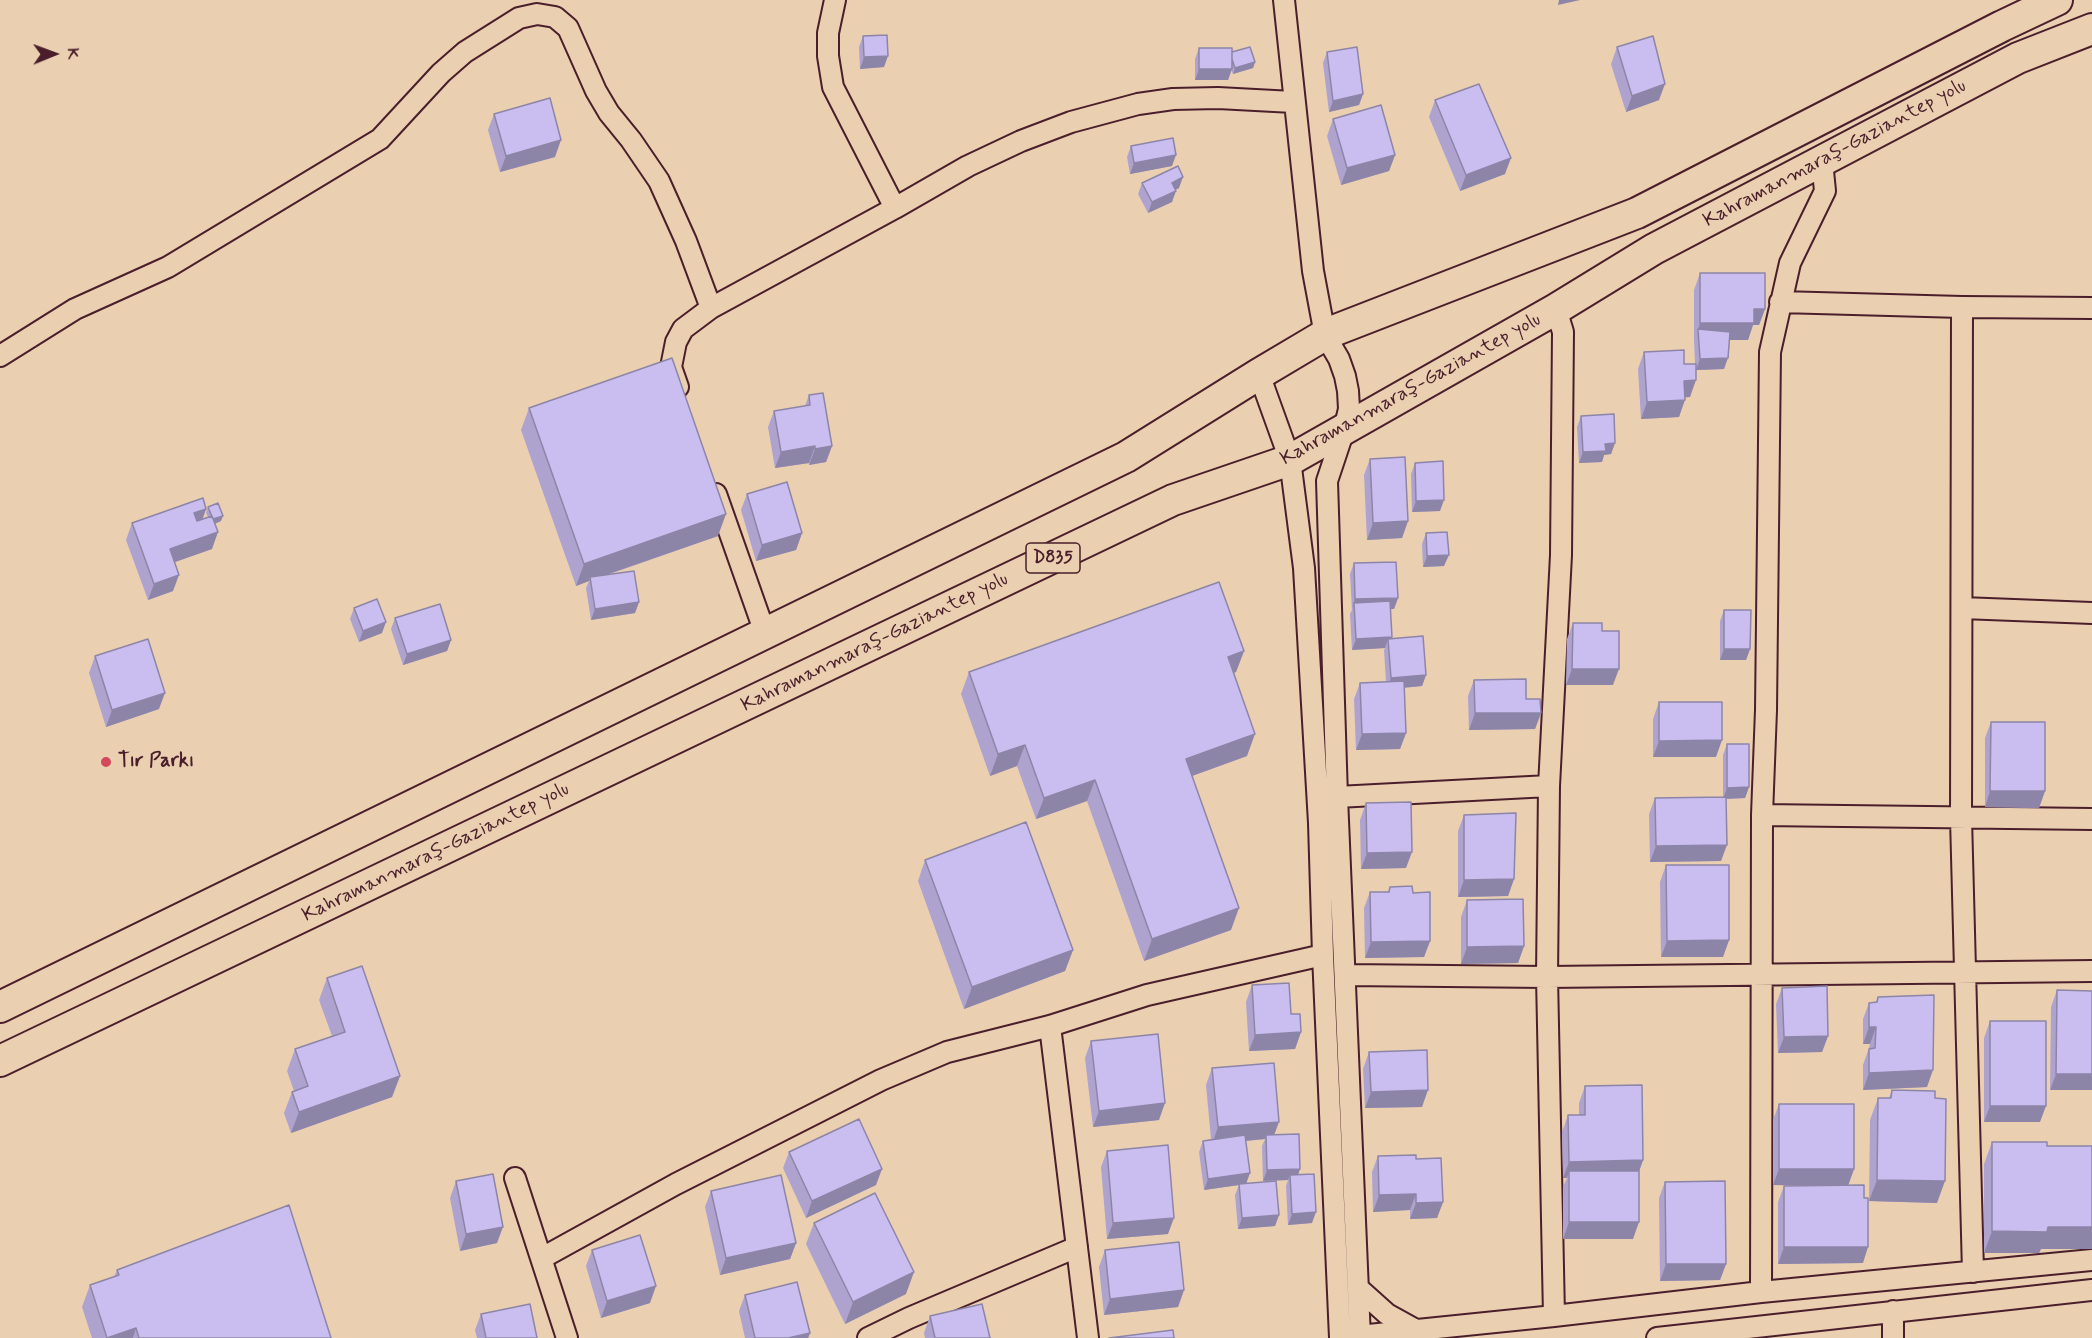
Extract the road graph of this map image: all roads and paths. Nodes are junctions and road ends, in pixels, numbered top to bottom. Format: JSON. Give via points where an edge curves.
{"nodes":[{"id":1,"x":835,"y":0,"type":"edge"},
{"id":2,"x":1284,"y":0,"type":"edge"},
{"id":3,"x":2057,"y":0,"type":"edge"},
{"id":4,"x":2092,"y":29,"type":"edge"},
{"id":5,"x":1293,"y":102,"type":"junction"},
{"id":6,"x":1822,"y":161,"type":"junction"},
{"id":7,"x":896,"y":208,"type":"junction"},
{"id":8,"x":1780,"y":302,"type":"junction"},
{"id":9,"x":1962,"y":307,"type":"junction"},
{"id":10,"x":711,"y":308,"type":"junction"},
{"id":11,"x":2092,"y":308,"type":"edge"},
{"id":12,"x":1556,"y":309,"type":"junction"},
{"id":13,"x":1325,"y":335,"type":"junction"},
{"id":14,"x":0,"y":356,"type":"edge"},
{"id":15,"x":1259,"y":374,"type":"junction"},
{"id":16,"x":683,"y":400,"type":"edge"},
{"id":17,"x":1344,"y":430,"type":"junction"},
{"id":18,"x":1290,"y":460,"type":"junction"},
{"id":19,"x":710,"y":478,"type":"edge"},
{"id":20,"x":1962,"y":608,"type":"junction"},
{"id":21,"x":2092,"y":613,"type":"edge"},
{"id":22,"x":765,"y":633,"type":"junction"},
{"id":23,"x":1314,"y":744,"type":"junction"},
{"id":24,"x":1336,"y":744,"type":"junction"},
{"id":25,"x":1549,"y":786,"type":"junction"},
{"id":26,"x":1337,"y":797,"type":"junction"},
{"id":27,"x":1762,"y":815,"type":"junction"},
{"id":28,"x":1961,"y":818,"type":"junction"},
{"id":29,"x":2092,"y":819,"type":"edge"},
{"id":30,"x":1323,"y":956,"type":"junction"},
{"id":31,"x":2092,"y":971,"type":"edge"},
{"id":32,"x":1964,"y":972,"type":"junction"},
{"id":33,"x":1762,"y":973,"type":"junction"},
{"id":34,"x":1346,"y":975,"type":"junction"},
{"id":35,"x":1548,"y":977,"type":"junction"},
{"id":36,"x":0,"y":1007,"type":"edge"},
{"id":37,"x":1050,"y":1026,"type":"junction"},
{"id":38,"x":0,"y":1061,"type":"edge"},
{"id":39,"x":515,"y":1178,"type":"dead end"},
{"id":40,"x":1077,"y":1246,"type":"junction"},
{"id":41,"x":542,"y":1258,"type":"junction"},
{"id":42,"x":2092,"y":1260,"type":"edge"},
{"id":43,"x":1973,"y":1272,"type":"junction"},
{"id":44,"x":1358,"y":1288,"type":"junction"},
{"id":45,"x":2092,"y":1290,"type":"edge"},
{"id":46,"x":1761,"y":1292,"type":"junction"},
{"id":47,"x":1893,"y":1311,"type":"junction"},
{"id":48,"x":1554,"y":1317,"type":"junction"},
{"id":49,"x":1416,"y":1330,"type":"junction"},
{"id":50,"x":567,"y":1338,"type":"edge"},
{"id":51,"x":868,"y":1338,"type":"edge"},
{"id":52,"x":1088,"y":1338,"type":"edge"},
{"id":53,"x":1350,"y":1338,"type":"edge"},
{"id":54,"x":1657,"y":1338,"type":"edge"},
{"id":55,"x":1893,"y":1338,"type":"edge"}],
"edges":[{"from":1,"to":7,"type":"street","via":[[828,33],[833,87]]},
{"from":2,"to":5,"type":"street"},
{"from":3,"to":13,"type":"highway","name":"Kahramanmaraş-Gaziantep yolu","via":[[1637,213]]},
{"from":4,"to":6,"type":"highway","name":"Kahramanmaraş-Gaziantep yolu","number":"D835","via":[[2018,58]]},
{"from":5,"to":7,"type":"street","via":[[1218,98],[1138,104],[1071,122],[1021,141],[968,166]]},
{"from":5,"to":13,"type":"street","via":[[1313,271]]},
{"from":6,"to":8,"type":"street","via":[[1825,191],[1790,263]]},
{"from":6,"to":12,"type":"highway","name":"Kahramanmaraş-Gaziantep yolu","number":"D835","via":[[1653,249]]},
{"from":7,"to":10,"type":"street"},
{"from":8,"to":9,"type":"street"},
{"from":8,"to":27,"type":"street","via":[[1770,352]]},
{"from":9,"to":11,"type":"street"},
{"from":9,"to":20,"type":"street"},
{"from":10,"to":14,"type":"street","via":[[659,181],[609,113],[568,28],[555,16],[537,14],[519,18],[465,52],[380,139],[168,267],[75,309]]},
{"from":10,"to":16,"type":"street","via":[[683,329],[676,342],[671,367]]},
{"from":12,"to":17,"type":"highway","name":"Kahramanmaraş-Gaziantep yolu","number":"D835"},
{"from":12,"to":25,"type":"street","via":[[1563,332],[1561,555]]},
{"from":13,"to":15,"type":"highway","name":"Kahramanmaraş-Gaziantep yolu"},
{"from":13,"to":17,"type":"street","via":[[1345,376],[1349,409]]},
{"from":15,"to":18,"type":"street"},
{"from":15,"to":22,"type":"highway","name":"Kahramanmaraş-Gaziantep yolu","via":[[1126,457]]},
{"from":17,"to":18,"type":"highway","name":"Kahramanmaraş-Gaziantep yolu","number":"D835"},
{"from":17,"to":24,"type":"street","via":[[1327,481]]},
{"from":18,"to":23,"type":"street","via":[[1304,568]]},
{"from":18,"to":38,"type":"highway","name":"Kahramanmaraş-Gaziantep yolu","number":"D835","via":[[1173,501]]},
{"from":19,"to":22,"type":"street"},
{"from":20,"to":21,"type":"street"},
{"from":20,"to":28,"type":"street"},
{"from":22,"to":36,"type":"highway","name":"Kahramanmaraş-Gaziantep yolu"},
{"from":23,"to":24,"type":"street"},
{"from":23,"to":30,"type":"street"},
{"from":24,"to":26,"type":"street"},
{"from":25,"to":26,"type":"street"},
{"from":25,"to":35,"type":"street"},
{"from":26,"to":34,"type":"street"},
{"from":27,"to":28,"type":"street"},
{"from":27,"to":33,"type":"street"},
{"from":28,"to":29,"type":"street"},
{"from":28,"to":32,"type":"street"},
{"from":30,"to":37,"type":"street","via":[[1147,995]]},
{"from":30,"to":53,"type":"street"},
{"from":31,"to":32,"type":"street"},
{"from":32,"to":33,"type":"street"},
{"from":32,"to":43,"type":"street"},
{"from":33,"to":35,"type":"street"},
{"from":33,"to":46,"type":"street"},
{"from":34,"to":35,"type":"street"},
{"from":34,"to":44,"type":"street"},
{"from":35,"to":48,"type":"street"},
{"from":37,"to":40,"type":"street"},
{"from":37,"to":41,"type":"street","via":[[947,1052],[881,1080],[676,1184]]},
{"from":39,"to":41,"type":"street"},
{"from":40,"to":51,"type":"street"},
{"from":40,"to":52,"type":"street"},
{"from":41,"to":50,"type":"street"},
{"from":42,"to":43,"type":"street"},
{"from":43,"to":46,"type":"street"},
{"from":44,"to":49,"type":"street","via":[[1387,1314]]},
{"from":44,"to":53,"type":"street"},
{"from":45,"to":47,"type":"street"},
{"from":46,"to":48,"type":"street"},
{"from":47,"to":54,"type":"street"},
{"from":47,"to":55,"type":"street"},
{"from":48,"to":49,"type":"street"},
{"from":49,"to":53,"type":"street"}]}
